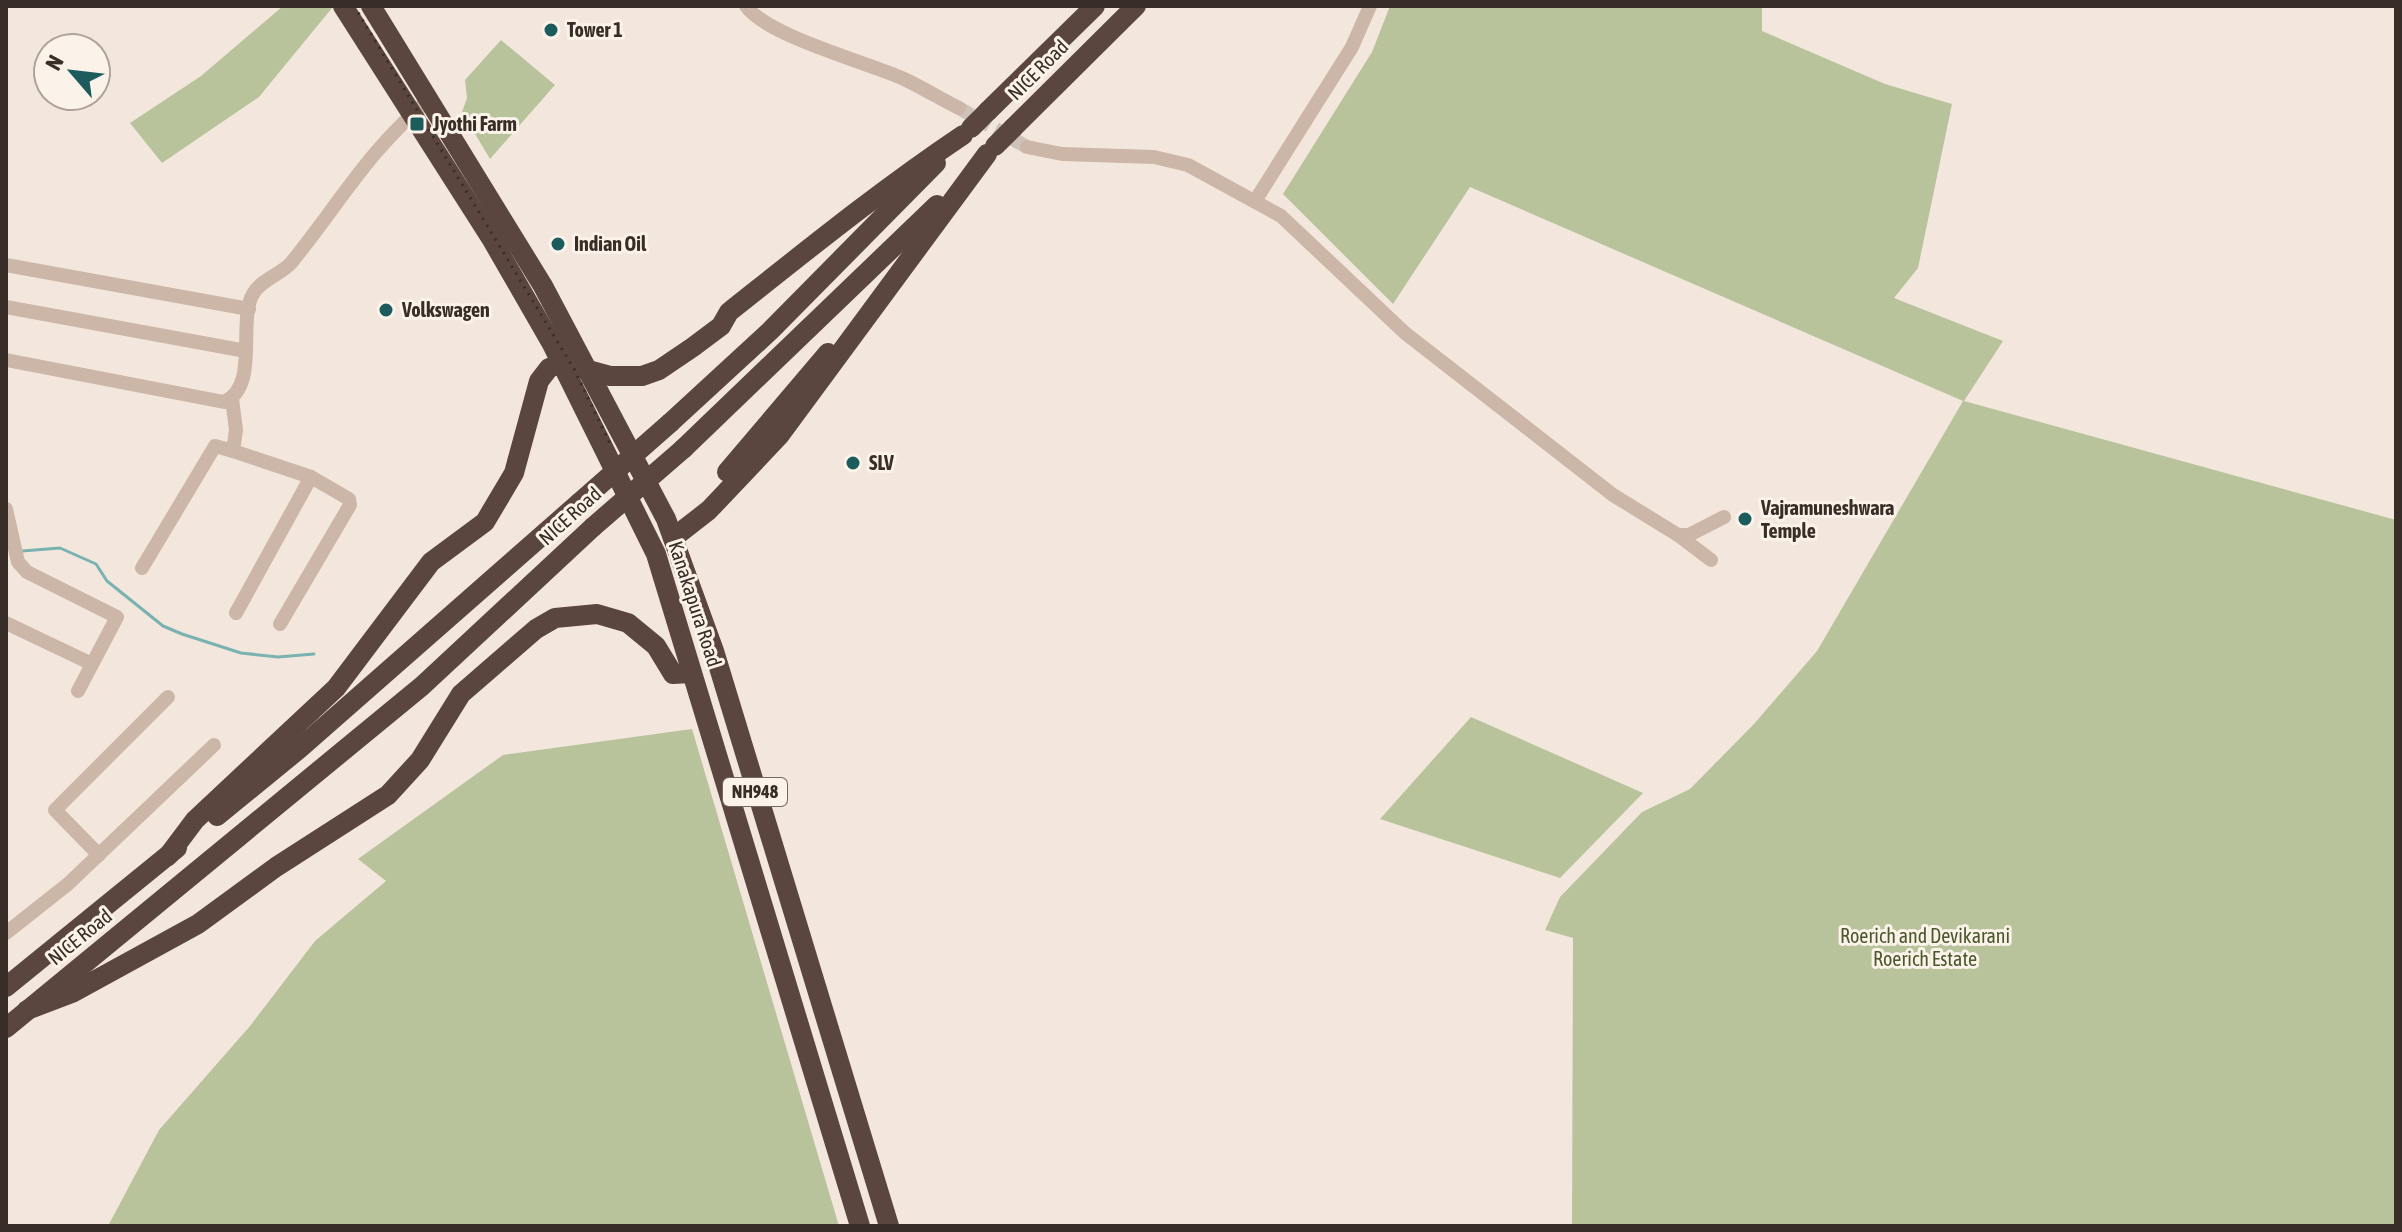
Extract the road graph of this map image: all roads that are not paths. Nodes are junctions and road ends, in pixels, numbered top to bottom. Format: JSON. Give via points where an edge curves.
{"nodes":[{"id":1,"x":343,"y":6,"type":"edge"},
{"id":2,"x":371,"y":6,"type":"edge"},
{"id":3,"x":746,"y":6,"type":"edge"},
{"id":4,"x":1095,"y":6,"type":"edge"},
{"id":5,"x":1136,"y":6,"type":"edge"},
{"id":6,"x":1370,"y":6,"type":"edge"},
{"id":7,"x":430,"y":99,"type":"junction"},
{"id":8,"x":959,"y":108,"type":"tunnel mouth"},
{"id":9,"x":411,"y":115,"type":"junction"},
{"id":10,"x":967,"y":132,"type":"junction"},
{"id":11,"x":1027,"y":147,"type":"tunnel mouth"},
{"id":12,"x":991,"y":150,"type":"junction"},
{"id":13,"x":1255,"y":201,"type":"junction"},
{"id":14,"x":6,"y":265,"type":"edge"},
{"id":15,"x":6,"y":307,"type":"edge"},
{"id":16,"x":249,"y":309,"type":"junction"},
{"id":17,"x":246,"y":351,"type":"junction"},
{"id":18,"x":6,"y":360,"type":"edge"},
{"id":19,"x":562,"y":363,"type":"junction"},
{"id":20,"x":590,"y":370,"type":"junction"},
{"id":21,"x":232,"y":399,"type":"junction"},
{"id":22,"x":233,"y":451,"type":"junction"},
{"id":23,"x":311,"y":477,"type":"junction"},
{"id":24,"x":6,"y":509,"type":"edge"},
{"id":25,"x":1724,"y":517,"type":"dead end"},
{"id":26,"x":1678,"y":535,"type":"junction"},
{"id":27,"x":673,"y":538,"type":"junction"},
{"id":28,"x":1711,"y":560,"type":"dead end"},
{"id":29,"x":142,"y":568,"type":"dead end"},
{"id":30,"x":236,"y":613,"type":"dead end"},
{"id":31,"x":6,"y":623,"type":"edge"},
{"id":32,"x":280,"y":624,"type":"dead end"},
{"id":33,"x":92,"y":664,"type":"junction"},
{"id":34,"x":691,"y":673,"type":"junction"},
{"id":35,"x":78,"y":691,"type":"dead end"},
{"id":36,"x":168,"y":697,"type":"dead end"},
{"id":37,"x":214,"y":745,"type":"dead end"},
{"id":38,"x":753,"y":785,"type":"junction"},
{"id":39,"x":729,"y":794,"type":"junction"},
{"id":40,"x":99,"y":855,"type":"junction"},
{"id":41,"x":168,"y":856,"type":"junction"},
{"id":42,"x":6,"y":933,"type":"edge"},
{"id":43,"x":6,"y":987,"type":"edge"},
{"id":44,"x":27,"y":1010,"type":"junction"},
{"id":45,"x":6,"y":1028,"type":"edge"},
{"id":46,"x":860,"y":1226,"type":"edge"},
{"id":47,"x":889,"y":1226,"type":"edge"}],
"edges":[{"from":1,"to":9,"type":"highway","name":"Kanakapura Road"},
{"from":2,"to":7,"type":"highway","name":"Kanakapura Road"},
{"from":3,"to":8,"type":"street","via":[[779,30],[904,79]]},
{"from":4,"to":10,"type":"highway","name":"NICE Road","bridge":true},
{"from":5,"to":12,"type":"highway","name":"NICE Road","bridge":true},
{"from":6,"to":13,"type":"street","via":[[1352,47]]},
{"from":7,"to":9,"type":"street"},
{"from":7,"to":20,"type":"highway","name":"Kanakapura Road"},
{"from":9,"to":16,"type":"street","via":[[350,180],[288,266],[253,292]]},
{"from":9,"to":19,"type":"highway","name":"Kanakapura Road","number":"NH948","via":[[491,238]]},
{"from":10,"to":20,"type":"highway","via":[[895,181],[729,312],[721,326],[659,370],[642,376]]},
{"from":10,"to":41,"type":"highway","name":"NICE Road","bridge":true,"via":[[770,331],[670,423],[299,749]]},
{"from":11,"to":13,"type":"street","via":[[1062,154],[1154,157]]},
{"from":12,"to":27,"type":"highway","via":[[779,436],[709,510]]},
{"from":12,"to":44,"type":"highway","name":"NICE Road","bridge":true,"via":[[835,306],[422,686]]},
{"from":13,"to":26,"type":"street","via":[[1281,216],[1405,333],[1613,495]]},
{"from":14,"to":16,"type":"street"},
{"from":15,"to":17,"type":"street"},
{"from":16,"to":17,"type":"street"},
{"from":17,"to":21,"type":"street"},
{"from":18,"to":21,"type":"street","via":[[224,402]]},
{"from":19,"to":20,"type":"highway"},
{"from":19,"to":34,"type":"highway","name":"Kanakapura Road","number":"NH948","via":[[656,554]]},
{"from":19,"to":41,"type":"highway","via":[[549,368],[539,381],[521,454],[507,489],[485,522],[431,562],[336,688],[195,820]]},
{"from":20,"to":27,"type":"highway","name":"Kanakapura Road","number":"NH948"},
{"from":21,"to":22,"type":"street"},
{"from":22,"to":23,"type":"street"},
{"from":22,"to":29,"type":"street","via":[[215,446]]},
{"from":23,"to":30,"type":"street"},
{"from":23,"to":32,"type":"street","via":[[349,499],[350,505]]},
{"from":24,"to":33,"type":"street","via":[[18,562],[27,572],[117,617]]},
{"from":25,"to":26,"type":"street","via":[[1689,535]]},
{"from":26,"to":28,"type":"street"},
{"from":27,"to":38,"type":"highway","name":"Kanakapura Road","number":"NH948","via":[[714,651]]},
{"from":31,"to":33,"type":"street"},
{"from":33,"to":35,"type":"street"},
{"from":34,"to":39,"type":"highway","name":"Kanakapura Road","number":"NH948"},
{"from":34,"to":44,"type":"highway","via":[[673,674],[656,646],[613,617],[555,618],[461,694],[420,760],[388,795],[198,924],[72,993]]},
{"from":36,"to":40,"type":"street","via":[[55,810]]},
{"from":37,"to":40,"type":"street"},
{"from":38,"to":39,"type":"highway"},
{"from":38,"to":47,"type":"highway","name":"Kanakapura Road","number":"NH948"},
{"from":39,"to":46,"type":"highway","name":"Kanakapura Road","number":"NH948"},
{"from":40,"to":42,"type":"street"},
{"from":41,"to":43,"type":"highway","name":"NICE Road"},
{"from":44,"to":45,"type":"highway","name":"NICE Road"}]}
